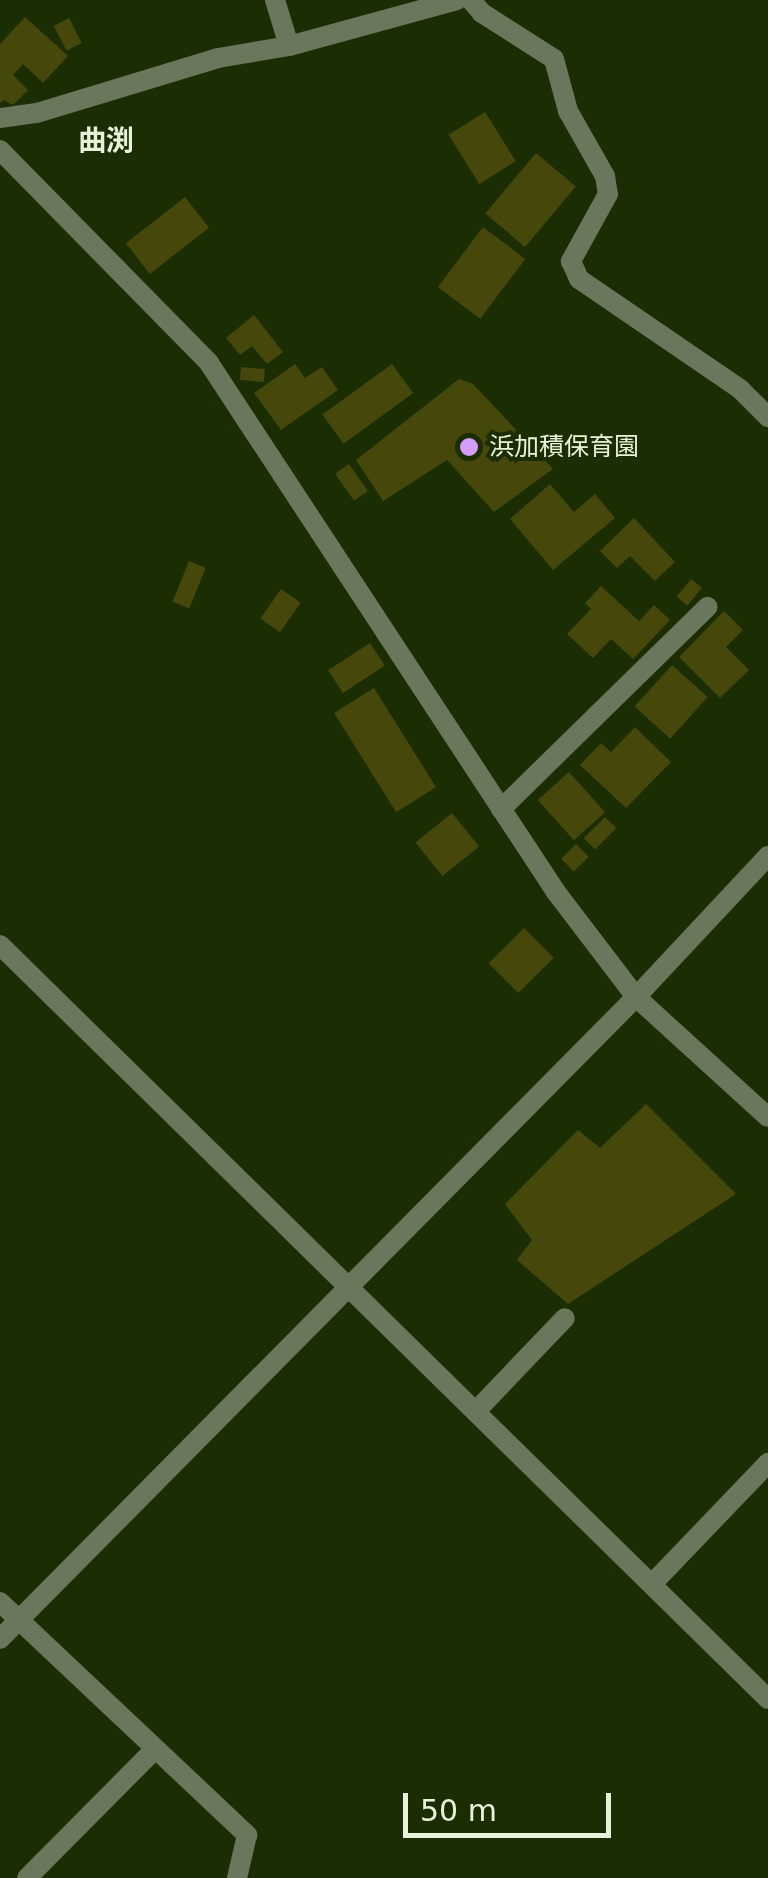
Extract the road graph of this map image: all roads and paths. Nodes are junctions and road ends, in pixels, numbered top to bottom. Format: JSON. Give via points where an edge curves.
{"nodes":[{"id":1,"x":274,"y":0,"type":"edge"},
{"id":2,"x":456,"y":0,"type":"edge"},
{"id":3,"x":471,"y":0,"type":"edge"},
{"id":4,"x":289,"y":46,"type":"junction"},
{"id":5,"x":0,"y":118,"type":"edge"},
{"id":6,"x":0,"y":150,"type":"edge"},
{"id":7,"x":768,"y":417,"type":"edge"},
{"id":8,"x":707,"y":607,"type":"dead end"},
{"id":9,"x":501,"y":809,"type":"junction"},
{"id":10,"x":768,"y":857,"type":"edge"},
{"id":11,"x":0,"y":945,"type":"edge"},
{"id":12,"x":636,"y":997,"type":"junction"},
{"id":13,"x":768,"y":1117,"type":"edge"},
{"id":14,"x":348,"y":1282,"type":"junction"},
{"id":15,"x":565,"y":1318,"type":"dead end"},
{"id":16,"x":477,"y":1410,"type":"junction"},
{"id":17,"x":768,"y":1463,"type":"edge"},
{"id":18,"x":652,"y":1584,"type":"junction"},
{"id":19,"x":0,"y":1602,"type":"edge"},
{"id":20,"x":18,"y":1620,"type":"junction"},
{"id":21,"x":0,"y":1639,"type":"edge"},
{"id":22,"x":768,"y":1700,"type":"edge"},
{"id":23,"x":155,"y":1748,"type":"junction"},
{"id":24,"x":26,"y":1878,"type":"edge"},
{"id":25,"x":237,"y":1878,"type":"edge"}],
"edges":[{"from":1,"to":4,"type":"street"},
{"from":2,"to":4,"type":"street"},
{"from":3,"to":7,"type":"street","via":[[554,59],[568,111],[606,176],[608,194],[571,261],[579,279],[740,389]]},
{"from":4,"to":5,"type":"street","via":[[218,58]]},
{"from":6,"to":9,"type":"street","via":[[209,363]]},
{"from":8,"to":9,"type":"street"},
{"from":9,"to":12,"type":"street"},
{"from":10,"to":12,"type":"street"},
{"from":11,"to":14,"type":"street"},
{"from":12,"to":13,"type":"street"},
{"from":12,"to":14,"type":"street"},
{"from":14,"to":16,"type":"street"},
{"from":14,"to":20,"type":"street"},
{"from":15,"to":16,"type":"street"},
{"from":16,"to":18,"type":"street"},
{"from":17,"to":18,"type":"street"},
{"from":18,"to":22,"type":"street"},
{"from":19,"to":20,"type":"street"},
{"from":20,"to":21,"type":"street"},
{"from":20,"to":23,"type":"street"},
{"from":23,"to":24,"type":"street"},
{"from":23,"to":25,"type":"street","via":[[247,1835]]}]}
